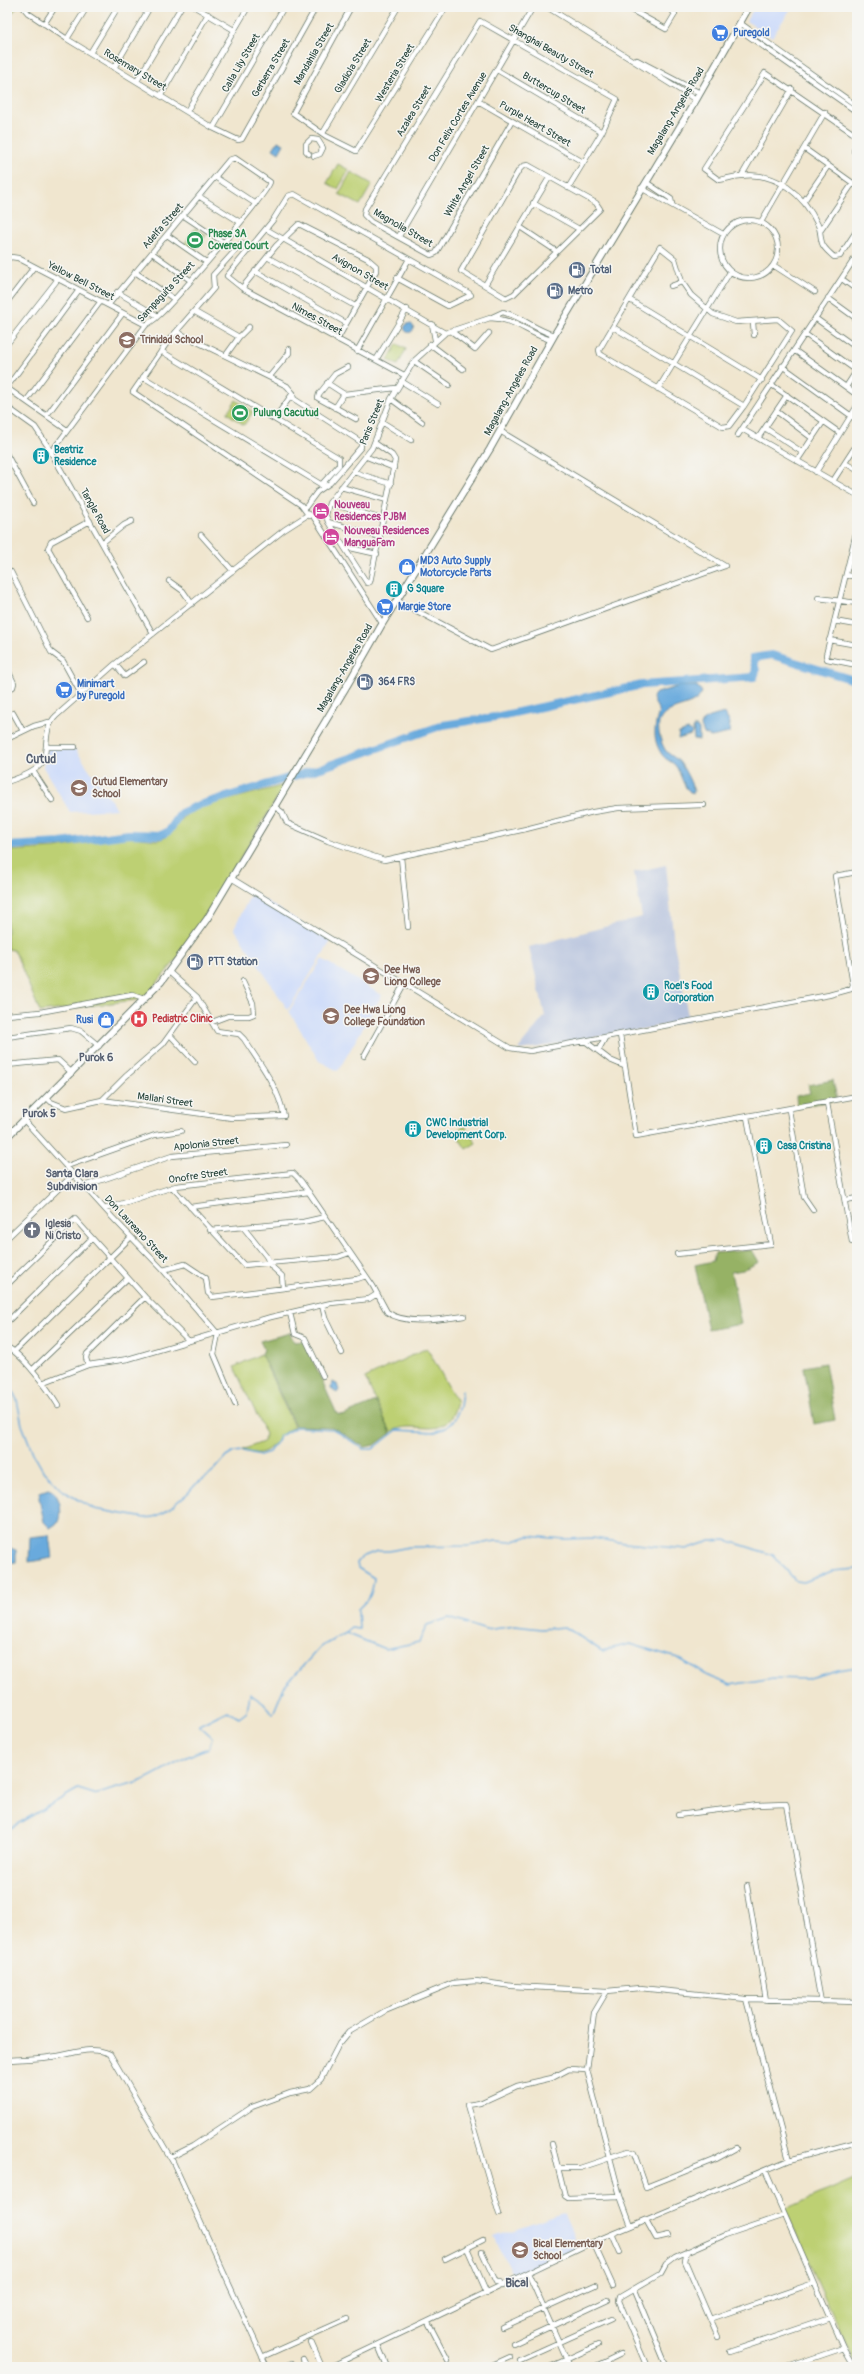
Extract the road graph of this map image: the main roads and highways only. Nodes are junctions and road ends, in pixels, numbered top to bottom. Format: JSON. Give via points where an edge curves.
{"nodes":[{"id":1,"x":749,"y":7,"type":"edge"},
{"id":2,"x":7,"y":1137,"type":"edge"}],
"edges":[{"from":1,"to":2,"type":"main road","name":"Magalang-Angeles Road","via":[[500,431],[207,919],[169,972]]}]}
